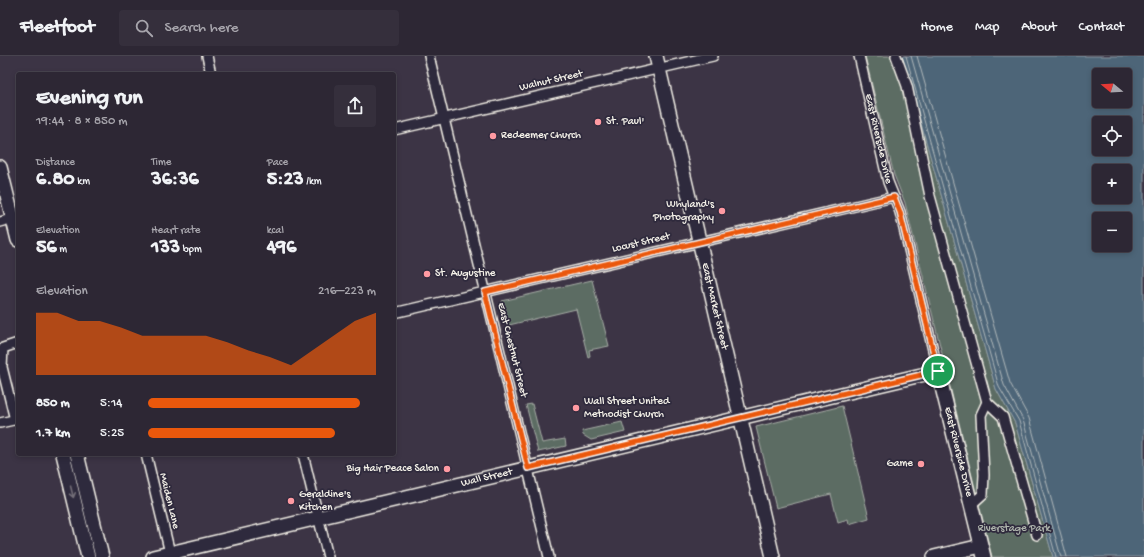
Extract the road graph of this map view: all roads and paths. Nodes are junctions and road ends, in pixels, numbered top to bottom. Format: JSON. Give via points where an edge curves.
{"nodes":[{"id":1,"x":207,"y":56,"type":"edge"},
{"id":2,"x":429,"y":56,"type":"edge"},
{"id":3,"x":713,"y":56,"type":"edge"},
{"id":4,"x":859,"y":56,"type":"edge"},
{"id":5,"x":896,"y":56,"type":"edge"},
{"id":6,"x":657,"y":62,"type":"edge"},
{"id":7,"x":211,"y":72,"type":"edge"},
{"id":8,"x":444,"y":118,"type":"junction"},
{"id":9,"x":396,"y":130,"type":"edge"},
{"id":10,"x":0,"y":167,"type":"edge"},
{"id":11,"x":894,"y":197,"type":"junction"},
{"id":12,"x":10,"y":219,"type":"edge"},
{"id":13,"x":16,"y":235,"type":"edge"},
{"id":14,"x":700,"y":242,"type":"junction"},
{"id":15,"x":485,"y":292,"type":"junction"},
{"id":16,"x":396,"y":313,"type":"edge"},
{"id":17,"x":16,"y":344,"type":"edge"},
{"id":18,"x":938,"y":371,"type":"junction"},
{"id":19,"x":988,"y":402,"type":"junction"},
{"id":20,"x":741,"y":417,"type":"junction"},
{"id":21,"x":16,"y":419,"type":"edge"},
{"id":22,"x":0,"y":423,"type":"edge"},
{"id":23,"x":63,"y":456,"type":"edge"},
{"id":24,"x":77,"y":456,"type":"edge"},
{"id":25,"x":146,"y":456,"type":"edge"},
{"id":26,"x":303,"y":456,"type":"edge"},
{"id":27,"x":528,"y":468,"type":"junction"},
{"id":28,"x":972,"y":504,"type":"junction"},
{"id":29,"x":318,"y":518,"type":"junction"},
{"id":30,"x":1037,"y":535,"type":"dead end"},
{"id":31,"x":983,"y":551,"type":"edge"},
{"id":32,"x":170,"y":553,"type":"junction"},
{"id":33,"x":88,"y":557,"type":"edge"},
{"id":34,"x":102,"y":557,"type":"edge"},
{"id":35,"x":153,"y":557,"type":"edge"},
{"id":36,"x":328,"y":557,"type":"edge"},
{"id":37,"x":549,"y":557,"type":"edge"},
{"id":38,"x":773,"y":557,"type":"edge"},
{"id":39,"x":934,"y":557,"type":"edge"}],
"edges":[{"from":1,"to":7,"type":"street"},
{"from":2,"to":8,"type":"street","name":"East Chestnut Street"},
{"from":3,"to":6,"type":"street","name":"Walnut Street"},
{"from":4,"to":11,"type":"street","name":"East Riverside Drive","via":[[888,182]]},
{"from":5,"to":19,"type":"street","via":[[907,86],[930,196]]},
{"from":6,"to":8,"type":"street","name":"Walnut Street"},
{"from":6,"to":14,"type":"street","name":"East Market Street"},
{"from":8,"to":9,"type":"street","name":"Walnut Street"},
{"from":8,"to":15,"type":"street","name":"East Chestnut Street"},
{"from":10,"to":12,"type":"street"},
{"from":11,"to":14,"type":"street","name":"Locust Street"},
{"from":11,"to":18,"type":"street","name":"East Riverside Drive","via":[[900,212]]},
{"from":12,"to":13,"type":"street"},
{"from":14,"to":15,"type":"street","name":"Locust Street"},
{"from":14,"to":20,"type":"street","name":"East Market Street"},
{"from":15,"to":16,"type":"street","name":"Locust Street"},
{"from":15,"to":27,"type":"street","name":"East Chestnut Street"},
{"from":17,"to":21,"type":"street","via":[[2,348],[2,367]]},
{"from":18,"to":20,"type":"street","name":"Wall Street"},
{"from":18,"to":28,"type":"street","name":"East Riverside Drive"},
{"from":19,"to":28,"type":"street","via":[[981,415],[983,494]]},
{"from":19,"to":30,"type":"street","via":[[1003,417]]},
{"from":20,"to":27,"type":"street","name":"Wall Street"},
{"from":20,"to":38,"type":"street","name":"East Market Street"},
{"from":21,"to":22,"type":"street"},
{"from":23,"to":33,"type":"street","one_way":true},
{"from":24,"to":34,"type":"street"},
{"from":25,"to":32,"type":"street","name":"Maiden Lane"},
{"from":26,"to":29,"type":"street"},
{"from":27,"to":29,"type":"street","name":"Wall Street"},
{"from":27,"to":37,"type":"street","name":"East Chestnut Street"},
{"from":28,"to":31,"type":"street","name":"East Riverside Drive"},
{"from":29,"to":32,"type":"street","name":"Wall Street"},
{"from":29,"to":36,"type":"street"},
{"from":31,"to":39,"type":"street"},
{"from":32,"to":35,"type":"street","name":"Wall Street"}]}
